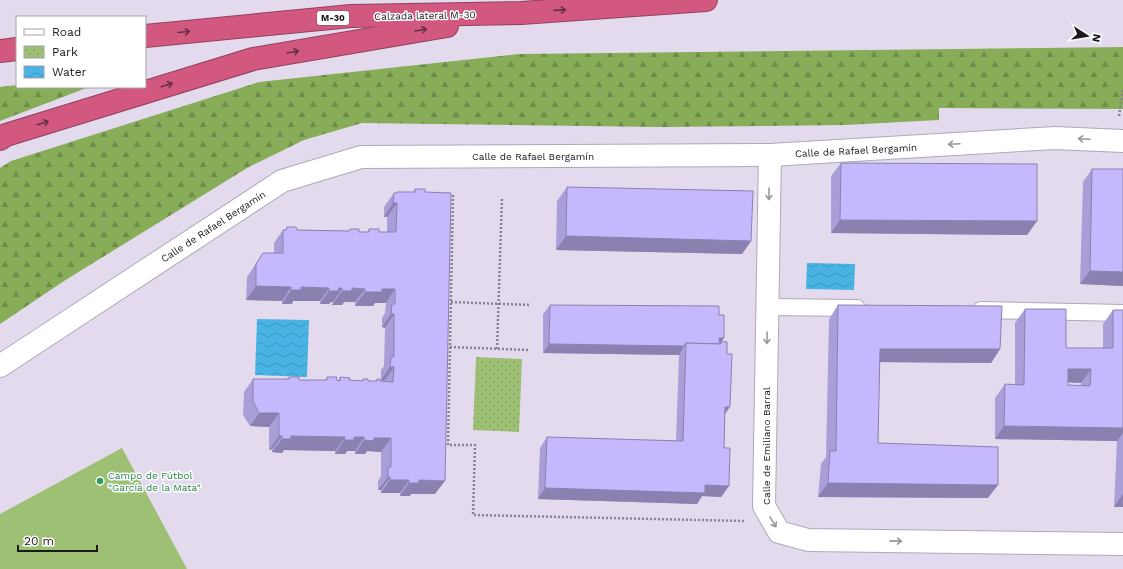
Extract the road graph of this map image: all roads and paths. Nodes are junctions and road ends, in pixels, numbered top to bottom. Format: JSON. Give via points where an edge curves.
{"nodes":[{"id":1,"x":706,"y":0,"type":"edge"},
{"id":2,"x":521,"y":13,"type":"junction"},
{"id":3,"x":146,"y":36,"type":"edge"},
{"id":4,"x":16,"y":49,"type":"edge"},
{"id":5,"x":0,"y":51,"type":"edge"},
{"id":6,"x":0,"y":139,"type":"edge"},
{"id":7,"x":1123,"y":141,"type":"edge"},
{"id":8,"x":770,"y":155,"type":"junction"},
{"id":9,"x":453,"y":195,"type":"dead end"},
{"id":10,"x":502,"y":197,"type":"dead end"},
{"id":11,"x":451,"y":302,"type":"junction"},
{"id":12,"x":498,"y":304,"type":"junction"},
{"id":13,"x":531,"y":305,"type":"dead end"},
{"id":14,"x":768,"y":307,"type":"junction"},
{"id":15,"x":870,"y":308,"type":"edge"},
{"id":16,"x":965,"y":310,"type":"edge"},
{"id":17,"x":1123,"y":313,"type":"edge"},
{"id":18,"x":450,"y":347,"type":"junction"},
{"id":19,"x":497,"y":349,"type":"junction"},
{"id":20,"x":529,"y":350,"type":"dead end"},
{"id":21,"x":0,"y":366,"type":"edge"},
{"id":22,"x":773,"y":522,"type":"junction"},
{"id":23,"x":1123,"y":544,"type":"edge"}],
"edges":[{"from":2,"to":1,"type":"highway","name":"Calzada lateral M-30","number":"M-30","one_way":true},
{"from":3,"to":2,"type":"highway","name":"Calzada lateral M-30","number":"M-30","one_way":true,"via":[[351,16]]},
{"from":6,"to":2,"type":"highway","one_way":true,"via":[[6,135],[253,59]]},
{"from":4,"to":5,"type":"highway"},
{"from":7,"to":8,"type":"street","name":"Calle de Rafael Bergamín","one_way":true,"via":[[1055,138]]},
{"from":8,"to":14,"type":"street","name":"Calle de Emiliano Barral","one_way":true},
{"from":8,"to":21,"type":"street","name":"Calle de Rafael Bergamín","via":[[361,157],[282,182]]},
{"from":9,"to":11,"type":"path"},
{"from":10,"to":12,"type":"path"},
{"from":11,"to":12,"type":"path"},
{"from":11,"to":18,"type":"path"},
{"from":12,"to":13,"type":"path"},
{"from":12,"to":19,"type":"path"},
{"from":14,"to":15,"type":"street"},
{"from":14,"to":22,"type":"street","name":"Calle de Emiliano Barral","one_way":true,"via":[[764,506]]},
{"from":16,"to":17,"type":"street"},
{"from":18,"to":19,"type":"path"},
{"from":18,"to":22,"type":"path","via":[[448,445],[475,445],[473,516]]},
{"from":19,"to":20,"type":"path"},
{"from":22,"to":23,"type":"street","name":"Calle de Emiliano Barral","one_way":true,"via":[[779,532],[808,540]]}]}
